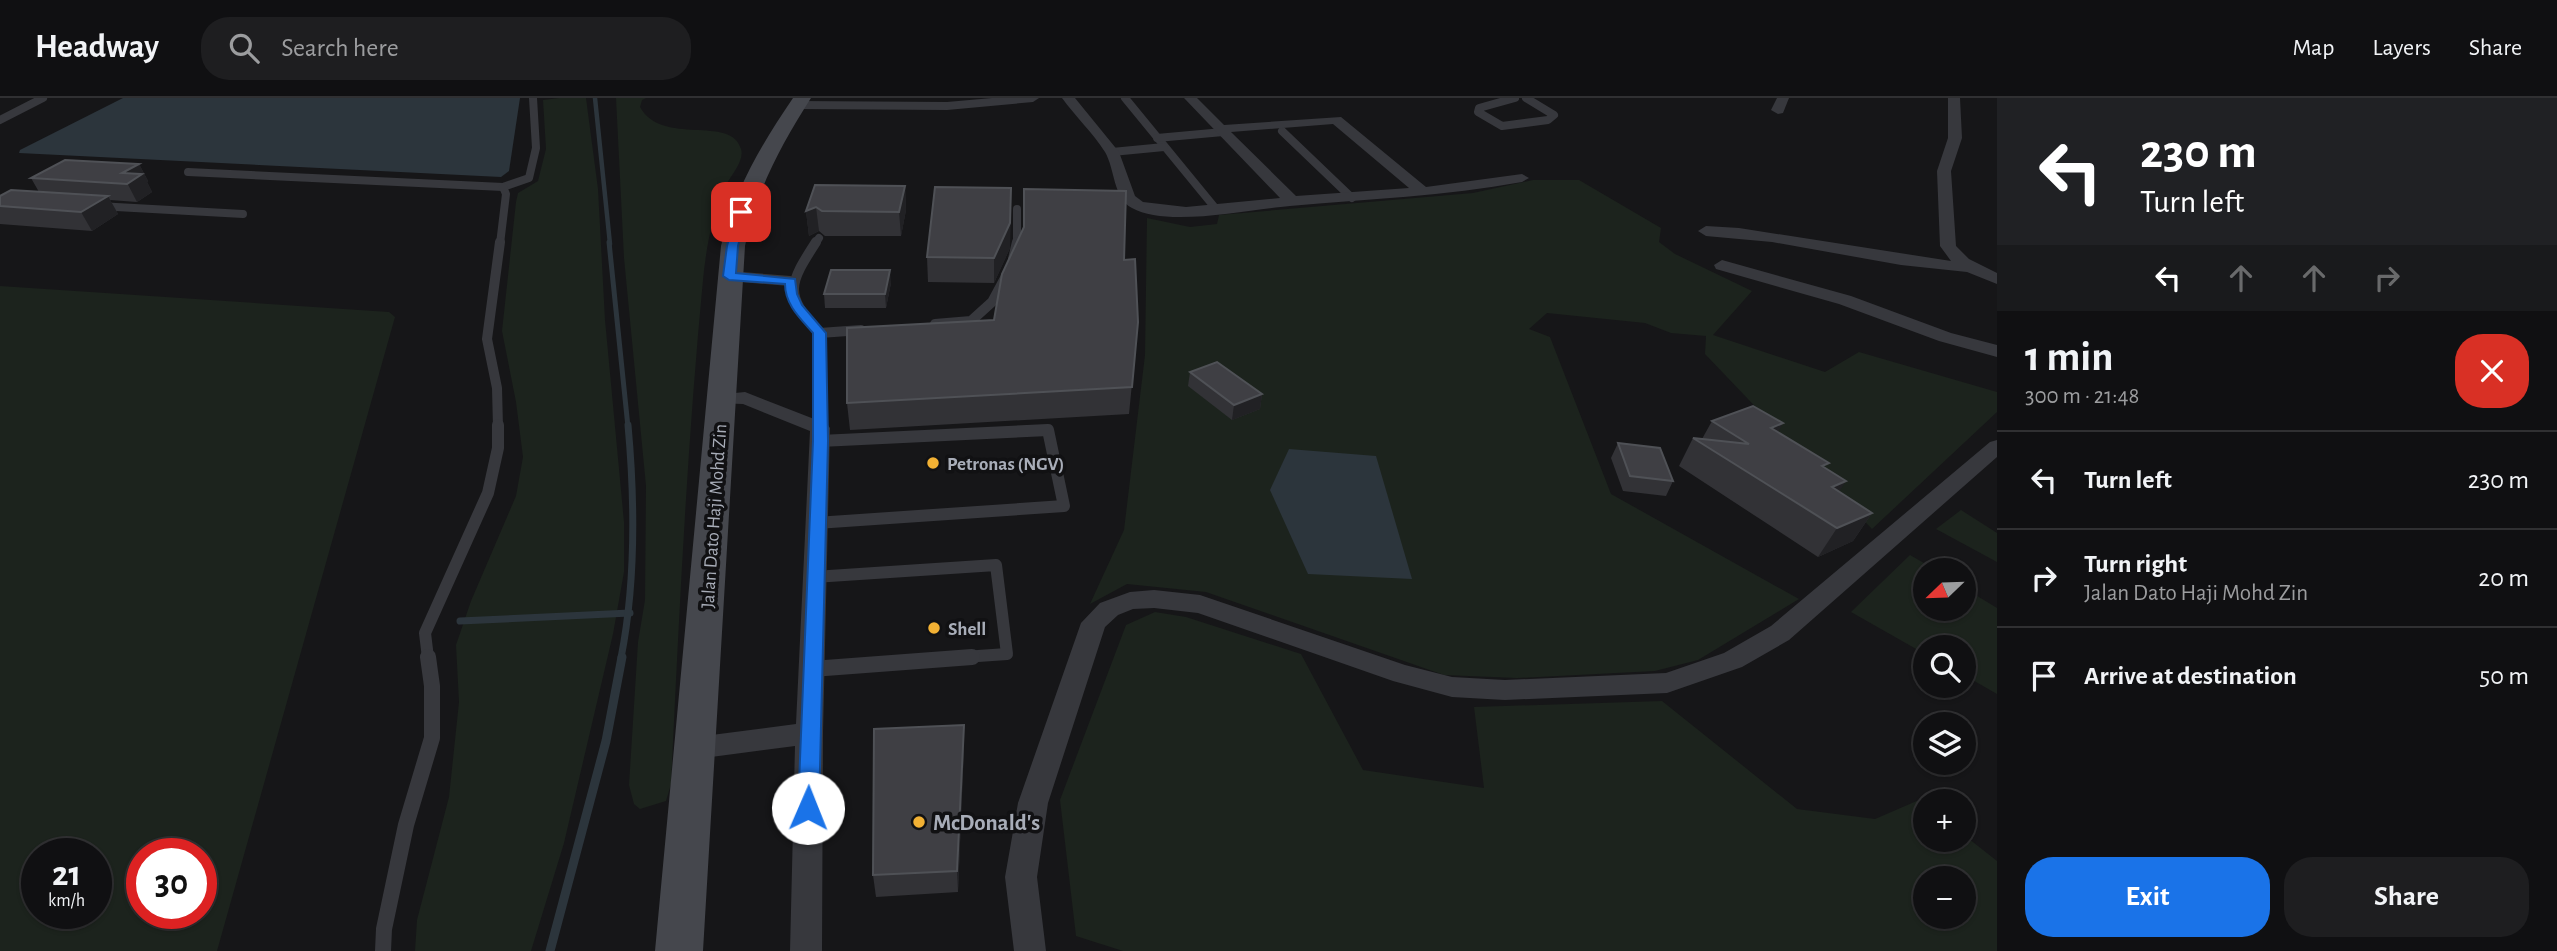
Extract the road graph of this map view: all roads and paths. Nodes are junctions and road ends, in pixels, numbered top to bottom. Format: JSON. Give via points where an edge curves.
{"nodes":[{"id":1,"x":43,"y":98,"type":"edge"},
{"id":2,"x":533,"y":98,"type":"edge"},
{"id":3,"x":1033,"y":98,"type":"edge"},
{"id":4,"x":1068,"y":98,"type":"edge"},
{"id":5,"x":1125,"y":98,"type":"edge"},
{"id":6,"x":1190,"y":98,"type":"edge"},
{"id":7,"x":1515,"y":98,"type":"edge"},
{"id":8,"x":1526,"y":98,"type":"edge"},
{"id":9,"x":1954,"y":98,"type":"edge"},
{"id":10,"x":799,"y":102,"type":"edge"},
{"id":11,"x":0,"y":120,"type":"edge"},
{"id":12,"x":1221,"y":131,"type":"junction"},
{"id":13,"x":1282,"y":131,"type":"dead end"},
{"id":14,"x":1157,"y":138,"type":"junction"},
{"id":15,"x":1164,"y":147,"type":"junction"},
{"id":16,"x":1112,"y":152,"type":"junction"},
{"id":17,"x":188,"y":172,"type":"dead end"},
{"id":18,"x":1522,"y":178,"type":"dead end"},
{"id":19,"x":503,"y":187,"type":"junction"},
{"id":20,"x":1424,"y":193,"type":"junction"},
{"id":21,"x":1352,"y":198,"type":"junction"},
{"id":22,"x":1292,"y":201,"type":"junction"},
{"id":23,"x":91,"y":206,"type":"edge"},
{"id":24,"x":1017,"y":209,"type":"dead end"},
{"id":25,"x":1216,"y":209,"type":"junction"},
{"id":26,"x":243,"y":214,"type":"dead end"},
{"id":27,"x":1706,"y":231,"type":"dead end"},
{"id":28,"x":819,"y":238,"type":"dead end"},
{"id":29,"x":1722,"y":265,"type":"dead end"},
{"id":30,"x":1967,"y":267,"type":"junction"},
{"id":31,"x":729,"y":276,"type":"junction"},
{"id":32,"x":1997,"y":279,"type":"edge"},
{"id":33,"x":790,"y":281,"type":"junction"},
{"id":34,"x":930,"y":324,"type":"edge"},
{"id":35,"x":875,"y":328,"type":"edge"},
{"id":36,"x":820,"y":333,"type":"junction"},
{"id":37,"x":1997,"y":351,"type":"edge"},
{"id":38,"x":722,"y":399,"type":"junction"},
{"id":39,"x":820,"y":435,"type":"junction"},
{"id":40,"x":1997,"y":446,"type":"edge"},
{"id":41,"x":816,"y":523,"type":"junction"},
{"id":42,"x":814,"y":577,"type":"junction"},
{"id":43,"x":812,"y":669,"type":"junction"},
{"id":44,"x":809,"y":733,"type":"junction"},
{"id":45,"x":696,"y":748,"type":"junction"},
{"id":46,"x":383,"y":951,"type":"edge"},
{"id":47,"x":679,"y":951,"type":"edge"},
{"id":48,"x":806,"y":951,"type":"edge"},
{"id":49,"x":1030,"y":951,"type":"edge"}],
"edges":[{"from":1,"to":11,"type":"lane"},
{"from":2,"to":19,"type":"lane","via":[[536,148],[528,178]]},
{"from":3,"to":10,"type":"street","via":[[947,106]]},
{"from":4,"to":16,"type":"street"},
{"from":5,"to":14,"type":"lane"},
{"from":6,"to":12,"type":"street"},
{"from":7,"to":8,"type":"lane","via":[[1478,111],[1502,126],[1548,120],[1554,115]]},
{"from":9,"to":30,"type":"street","via":[[1955,138],[1944,171],[1946,236],[1953,256]]},
{"from":10,"to":31,"type":"main road","name":"Jalan Dato Haji Mohd Zin","via":[[747,193]]},
{"from":12,"to":14,"type":"lane"},
{"from":12,"to":20,"type":"street","via":[[1336,120]]},
{"from":12,"to":22,"type":"street"},
{"from":13,"to":21,"type":"lane"},
{"from":14,"to":15,"type":"lane"},
{"from":15,"to":16,"type":"lane"},
{"from":15,"to":25,"type":"lane"},
{"from":16,"to":25,"type":"street","via":[[1132,202],[1150,209]]},
{"from":17,"to":19,"type":"lane"},
{"from":18,"to":20,"type":"street"},
{"from":19,"to":46,"type":"lane","via":[[506,194],[487,339],[496,387],[498,448],[488,493],[425,633],[432,738],[406,825]]},
{"from":20,"to":21,"type":"street"},
{"from":21,"to":22,"type":"street"},
{"from":22,"to":25,"type":"street"},
{"from":23,"to":26,"type":"lane"},
{"from":24,"to":34,"type":"lane","via":[[1017,249],[992,302],[971,321]]},
{"from":27,"to":30,"type":"street"},
{"from":28,"to":33,"type":"lane"},
{"from":29,"to":37,"type":"street"},
{"from":30,"to":32,"type":"street"},
{"from":31,"to":33,"type":"lane"},
{"from":31,"to":38,"type":"main road","name":"Jalan Dato Haji Mohd Zin"},
{"from":33,"to":36,"type":"lane","via":[[797,306]]},
{"from":35,"to":36,"type":"lane"},
{"from":36,"to":39,"type":"lane"},
{"from":38,"to":39,"type":"street","via":[[746,398]]},
{"from":38,"to":45,"type":"main road","name":"Jalan Dato Haji Mohd Zin"},
{"from":39,"to":41,"type":"street"},
{"from":39,"to":41,"type":"lane","via":[[1048,429],[1064,506]]},
{"from":40,"to":49,"type":"street","via":[[1780,633],[1733,660],[1667,683],[1505,690],[1452,687],[1200,604],[1154,599],[1109,609],[1094,623],[1033,803],[1021,877]]},
{"from":41,"to":42,"type":"street"},
{"from":42,"to":43,"type":"street"},
{"from":42,"to":43,"type":"lane","via":[[996,565],[1007,654]]},
{"from":43,"to":44,"type":"street"},
{"from":44,"to":45,"type":"street"},
{"from":44,"to":48,"type":"street"},
{"from":45,"to":47,"type":"main road","name":"Jalan Dato Haji Mohd Zin"}]}
